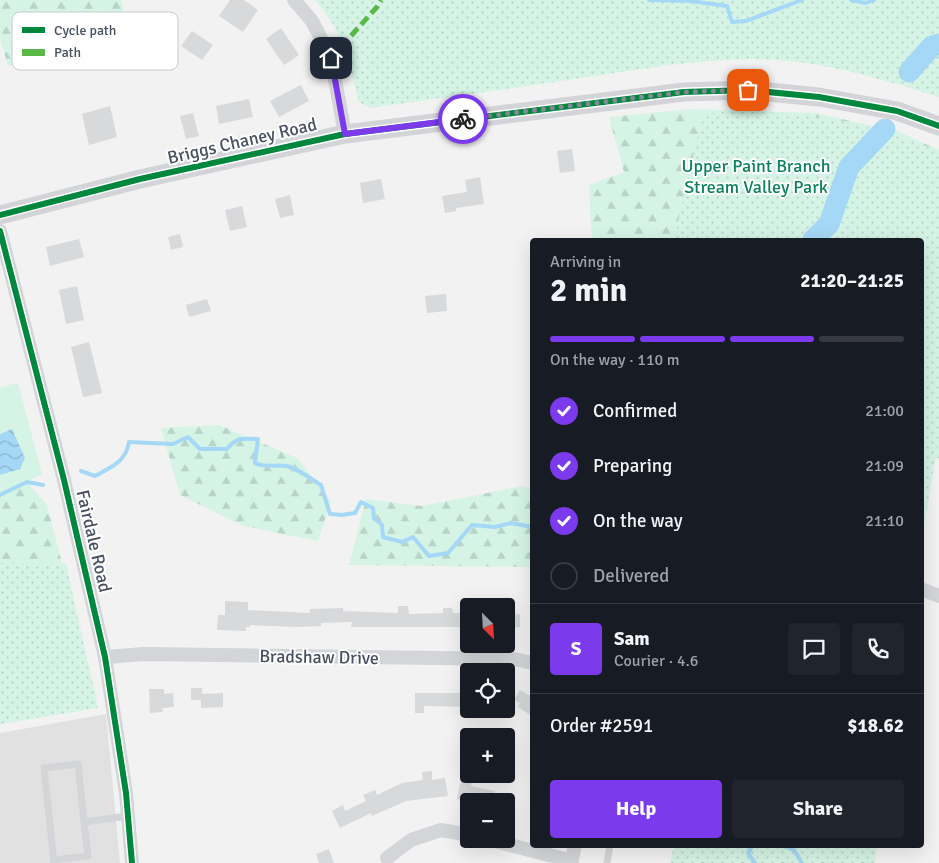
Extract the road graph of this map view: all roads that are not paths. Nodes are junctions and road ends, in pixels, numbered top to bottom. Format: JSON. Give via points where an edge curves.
{"nodes":[{"id":1,"x":294,"y":0,"type":"edge"},
{"id":2,"x":939,"y":126,"type":"edge"},
{"id":3,"x":345,"y":134,"type":"junction"},
{"id":4,"x":0,"y":215,"type":"edge"},
{"id":5,"x":0,"y":231,"type":"edge"},
{"id":6,"x":924,"y":591,"type":"edge"},
{"id":7,"x":939,"y":596,"type":"edge"},
{"id":8,"x":106,"y":657,"type":"junction"},
{"id":9,"x":530,"y":663,"type":"edge"},
{"id":10,"x":128,"y":816,"type":"junction"},
{"id":11,"x":84,"y":822,"type":"junction"},
{"id":12,"x":460,"y":833,"type":"edge"},
{"id":13,"x":515,"y":847,"type":"edge"},
{"id":14,"x":574,"y":848,"type":"edge"},
{"id":15,"x":609,"y":848,"type":"edge"},
{"id":16,"x":386,"y":858,"type":"dead end"},
{"id":17,"x":54,"y":861,"type":"edge"},
{"id":18,"x":572,"y":862,"type":"edge"},
{"id":19,"x":132,"y":863,"type":"edge"},
{"id":20,"x":606,"y":863,"type":"edge"}],
"edges":[{"from":1,"to":3,"type":"street","via":[[312,20],[331,58]]},
{"from":2,"to":3,"type":"main road","name":"Briggs Chaney Road","via":[[897,111],[819,97],[748,90],[684,92]]},
{"from":3,"to":4,"type":"main road","name":"Briggs Chaney Road","via":[[140,179]]},
{"from":5,"to":8,"type":"street","name":"Fairdale Road"},
{"from":6,"to":7,"type":"street"},
{"from":8,"to":9,"type":"street","name":"Bradshaw Drive","via":[[144,654],[514,659]]},
{"from":8,"to":10,"type":"street","name":"Fairdale Road"},
{"from":10,"to":11,"type":"lane"},
{"from":10,"to":19,"type":"street","name":"Fairdale Road"},
{"from":11,"to":17,"type":"lane","via":[[88,856]]},
{"from":11,"to":17,"type":"lane","via":[[78,764],[44,768]]},
{"from":12,"to":16,"type":"street","via":[[441,830],[411,840]]},
{"from":13,"to":18,"type":"street"},
{"from":14,"to":18,"type":"street"},
{"from":15,"to":20,"type":"lane"}]}
